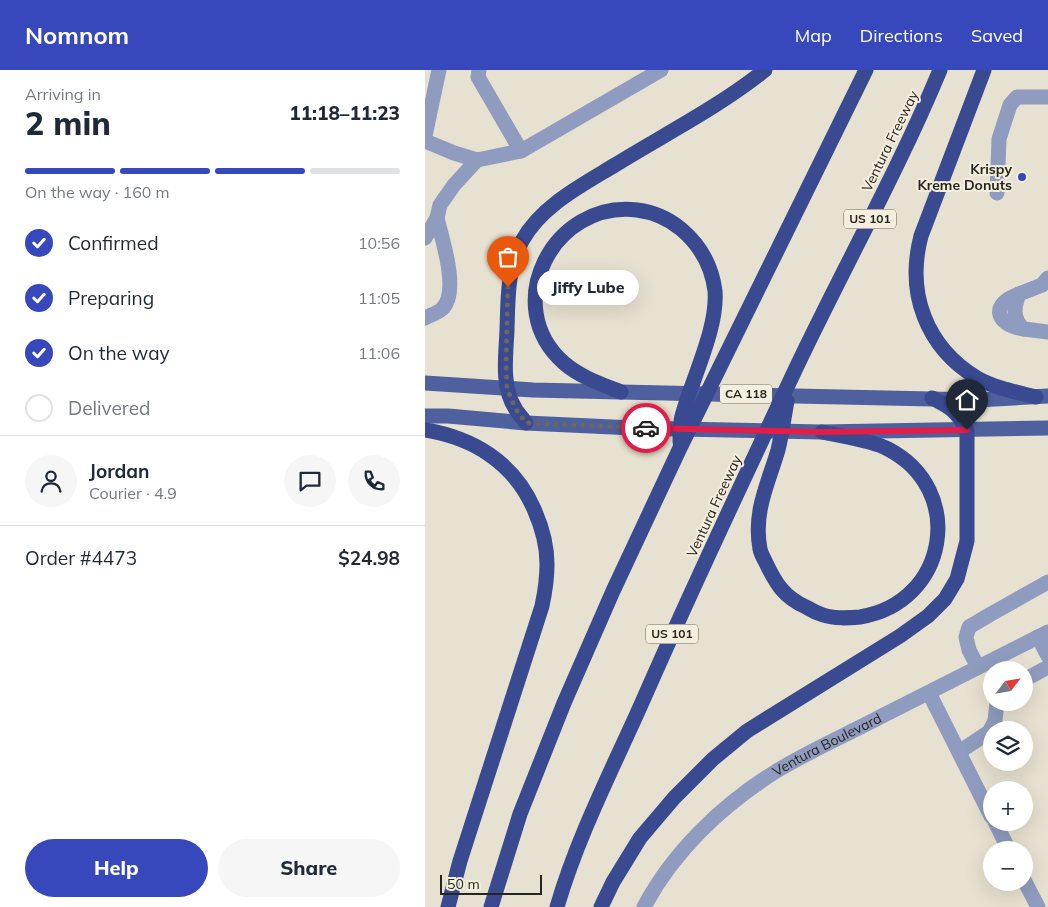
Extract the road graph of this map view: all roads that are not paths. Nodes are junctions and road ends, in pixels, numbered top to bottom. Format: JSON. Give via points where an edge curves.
{"nodes":[{"id":1,"x":439,"y":70,"type":"edge"},
{"id":2,"x":479,"y":70,"type":"edge"},
{"id":3,"x":661,"y":70,"type":"edge"},
{"id":4,"x":765,"y":70,"type":"edge"},
{"id":5,"x":866,"y":70,"type":"edge"},
{"id":6,"x":940,"y":70,"type":"edge"},
{"id":7,"x":984,"y":70,"type":"edge"},
{"id":8,"x":1048,"y":97,"type":"edge"},
{"id":9,"x":425,"y":136,"type":"edge"},
{"id":10,"x":425,"y":141,"type":"edge"},
{"id":11,"x":521,"y":151,"type":"junction"},
{"id":12,"x":477,"y":160,"type":"junction"},
{"id":13,"x":997,"y":193,"type":"dead end"},
{"id":14,"x":437,"y":218,"type":"junction"},
{"id":15,"x":425,"y":238,"type":"edge"},
{"id":16,"x":1048,"y":278,"type":"edge"},
{"id":17,"x":425,"y":318,"type":"edge"},
{"id":18,"x":1048,"y":332,"type":"edge"},
{"id":19,"x":790,"y":382,"type":"junction"},
{"id":20,"x":425,"y":383,"type":"edge"},
{"id":21,"x":507,"y":388,"type":"junction"},
{"id":22,"x":621,"y":392,"type":"junction"},
{"id":23,"x":1042,"y":397,"type":"edge"},
{"id":24,"x":932,"y":398,"type":"junction"},
{"id":25,"x":425,"y":416,"type":"edge"},
{"id":26,"x":526,"y":423,"type":"junction"},
{"id":27,"x":1048,"y":428,"type":"edge"},
{"id":28,"x":425,"y":430,"type":"edge"},
{"id":29,"x":967,"y":430,"type":"junction"},
{"id":30,"x":822,"y":432,"type":"junction"},
{"id":31,"x":679,"y":450,"type":"junction"},
{"id":32,"x":1048,"y":582,"type":"edge"},
{"id":33,"x":1043,"y":634,"type":"edge"},
{"id":34,"x":1048,"y":656,"type":"edge"},
{"id":35,"x":979,"y":667,"type":"junction"},
{"id":36,"x":1048,"y":667,"type":"edge"},
{"id":37,"x":1033,"y":675,"type":"edge"},
{"id":38,"x":929,"y":693,"type":"junction"},
{"id":39,"x":996,"y":711,"type":"edge"},
{"id":40,"x":959,"y":752,"type":"junction"},
{"id":41,"x":983,"y":800,"type":"edge"},
{"id":42,"x":1030,"y":891,"type":"edge"},
{"id":43,"x":448,"y":907,"type":"edge"},
{"id":44,"x":491,"y":907,"type":"edge"},
{"id":45,"x":557,"y":907,"type":"edge"},
{"id":46,"x":601,"y":907,"type":"edge"},
{"id":47,"x":643,"y":907,"type":"edge"},
{"id":48,"x":1038,"y":907,"type":"edge"}],
"edges":[{"from":1,"to":9,"type":"street"},
{"from":2,"to":11,"type":"street","via":[[479,77]]},
{"from":3,"to":11,"type":"street"},
{"from":4,"to":21,"type":"highway","via":[[728,98],[574,190],[533,224],[517,251],[508,287]]},
{"from":5,"to":31,"type":"highway"},
{"from":6,"to":19,"type":"highway","name":"Ventura Freeway","number":"US 101","via":[[921,116]]},
{"from":7,"to":23,"type":"highway","via":[[921,236],[915,271],[916,290],[930,331],[958,365],[979,379],[1008,390]]},
{"from":8,"to":13,"type":"street","via":[[1017,97],[1011,105],[999,140]]},
{"from":10,"to":12,"type":"street"},
{"from":11,"to":12,"type":"street"},
{"from":12,"to":14,"type":"street","via":[[440,205]]},
{"from":14,"to":15,"type":"street"},
{"from":14,"to":17,"type":"street","via":[[450,283],[449,298],[442,309]]},
{"from":16,"to":18,"type":"street","via":[[1042,286],[1019,294],[1015,304],[1015,317],[1020,326]]},
{"from":19,"to":30,"type":"highway","via":[[778,449],[758,518],[760,551],[776,584],[797,603],[824,615],[847,619],[872,615],[894,606],[925,576],[938,533],[937,508],[928,486],[912,465],[887,448]]},
{"from":19,"to":45,"type":"highway","name":"Ventura Freeway","number":"US 101","via":[[597,802]]},
{"from":20,"to":21,"type":"main road"},
{"from":21,"to":22,"type":"main road"},
{"from":21,"to":26,"type":"highway","via":[[515,408]]},
{"from":22,"to":24,"type":"main road","number":"CA 118"},
{"from":22,"to":31,"type":"highway","via":[[579,374],[556,355],[537,320],[535,299],[545,260],[564,234],[599,213],[631,210],[651,213],[680,228],[701,251],[713,280],[715,302],[712,322],[681,418]]},
{"from":23,"to":24,"type":"main road","number":"CA 118"},
{"from":24,"to":29,"type":"highway","via":[[952,408]]},
{"from":25,"to":26,"type":"main road"},
{"from":26,"to":30,"type":"main road"},
{"from":27,"to":29,"type":"main road"},
{"from":28,"to":43,"type":"highway","via":[[469,443],[495,457],[515,476],[540,523],[547,562],[542,606]]},
{"from":29,"to":30,"type":"main road"},
{"from":29,"to":46,"type":"highway","via":[[967,541],[957,579],[945,599],[928,616],[899,636],[747,731],[713,759],[640,838]]},
{"from":31,"to":44,"type":"highway","via":[[565,703],[520,814]]},
{"from":32,"to":35,"type":"street","via":[[969,627],[966,637],[969,650]]},
{"from":33,"to":34,"type":"street"},
{"from":33,"to":35,"type":"street","name":"Ventura Boulevard"},
{"from":35,"to":38,"type":"street","name":"Ventura Boulevard"},
{"from":36,"to":37,"type":"street"},
{"from":38,"to":40,"type":"street"},
{"from":38,"to":47,"type":"street","name":"Ventura Boulevard","via":[[796,760],[753,786],[694,838]]},
{"from":39,"to":40,"type":"street","via":[[989,732]]},
{"from":40,"to":41,"type":"street"},
{"from":42,"to":48,"type":"street"}]}
